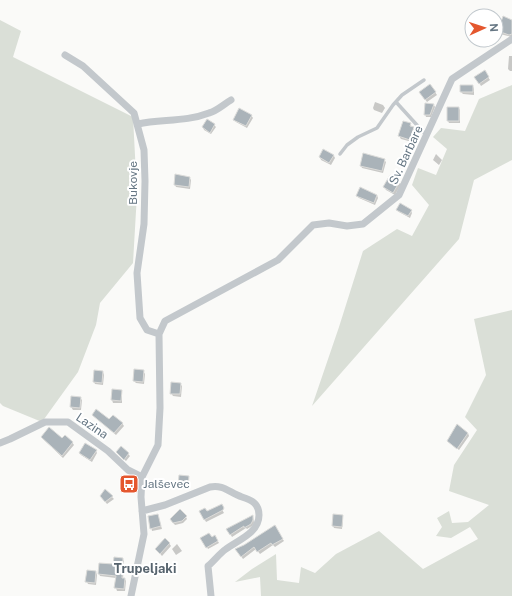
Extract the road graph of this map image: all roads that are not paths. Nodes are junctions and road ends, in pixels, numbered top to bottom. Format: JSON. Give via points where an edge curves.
{"nodes":[{"id":1,"x":512,"y":39,"type":"edge"},
{"id":2,"x":66,"y":55,"type":"dead end"},
{"id":3,"x":424,"y":80,"type":"dead end"},
{"id":4,"x":231,"y":100,"type":"dead end"},
{"id":5,"x":396,"y":102,"type":"junction"},
{"id":6,"x":138,"y":124,"type":"junction"},
{"id":7,"x":427,"y":135,"type":"junction"},
{"id":8,"x":340,"y":154,"type":"dead end"},
{"id":9,"x":159,"y":334,"type":"junction"},
{"id":10,"x":0,"y":443,"type":"edge"},
{"id":11,"x":142,"y":477,"type":"junction"},
{"id":12,"x":142,"y":512,"type":"junction"},
{"id":13,"x":131,"y":596,"type":"edge"},
{"id":14,"x":211,"y":596,"type":"edge"}],
"edges":[{"from":1,"to":7,"type":"street","name":"Sv. Barbare","via":[[452,79]]},
{"from":2,"to":6,"type":"street","name":"Bukovje","via":[[83,66],[134,114]]},
{"from":3,"to":5,"type":"lane"},
{"from":4,"to":6,"type":"street","via":[[210,113],[182,120]]},
{"from":5,"to":7,"type":"lane"},
{"from":5,"to":8,"type":"lane","via":[[377,128],[347,144]]},
{"from":6,"to":9,"type":"street","name":"Bukovje","via":[[144,150],[145,181],[144,224],[137,273],[140,318],[147,330]]},
{"from":7,"to":9,"type":"street","name":"Sv. Barbare","via":[[399,195],[363,224],[313,225],[278,260],[165,321]]},
{"from":9,"to":11,"type":"street","via":[[158,445]]},
{"from":10,"to":11,"type":"street","name":"Lazina","via":[[45,422],[68,422],[108,451],[128,470]]},
{"from":11,"to":12,"type":"street"},
{"from":12,"to":13,"type":"street","via":[[144,534]]},
{"from":12,"to":14,"type":"street","via":[[217,486],[252,500],[259,509],[256,527],[244,538],[225,549],[208,566]]}]}
